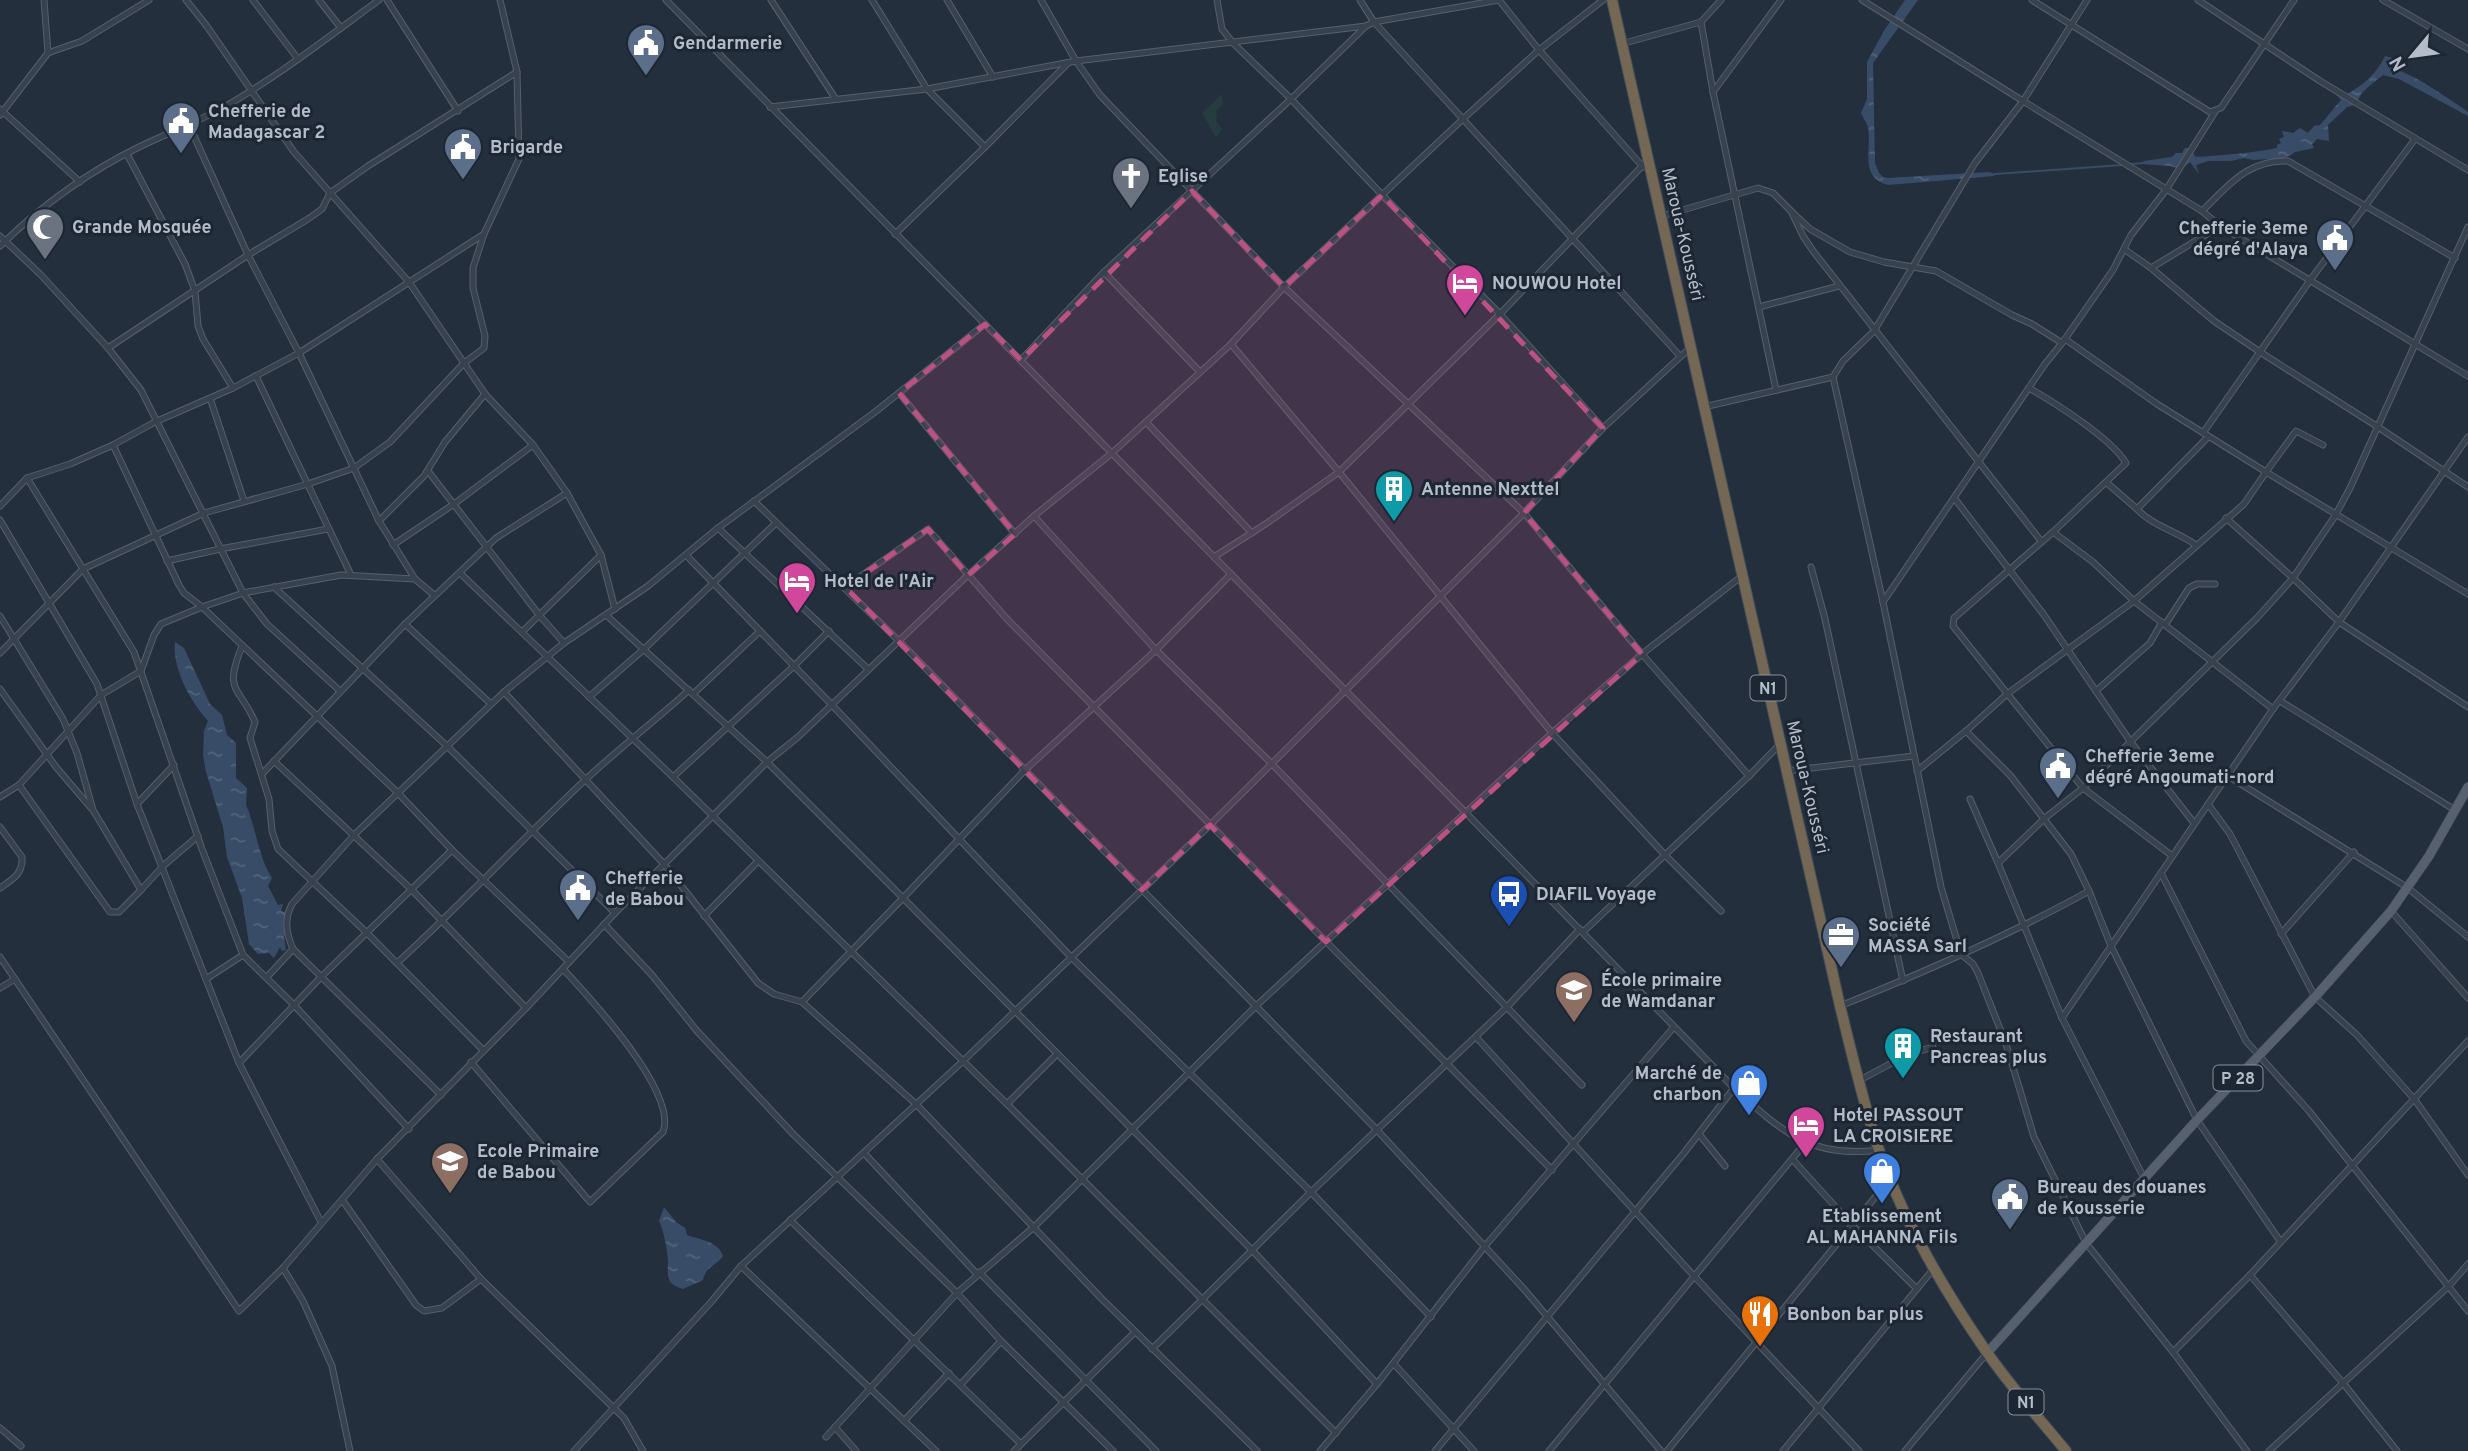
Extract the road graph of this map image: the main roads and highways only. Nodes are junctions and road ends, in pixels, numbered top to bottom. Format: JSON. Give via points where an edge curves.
{"nodes":[{"id":1,"x":1612,"y":0,"type":"edge"},
{"id":2,"x":2468,"y":787,"type":"edge"},
{"id":3,"x":1987,"y":1353,"type":"junction"},
{"id":4,"x":2066,"y":1451,"type":"edge"}],
"edges":[{"from":1,"to":3,"type":"highway","name":"Maroua-Kousséri","number":"N1","via":[[1645,163],[1858,1081],[1890,1179],[1935,1267]]},
{"from":2,"to":3,"type":"main road","number":"P 28","via":[[2391,911]]},
{"from":3,"to":4,"type":"highway","name":"Maroua-Kousséri","number":"N1"}]}
